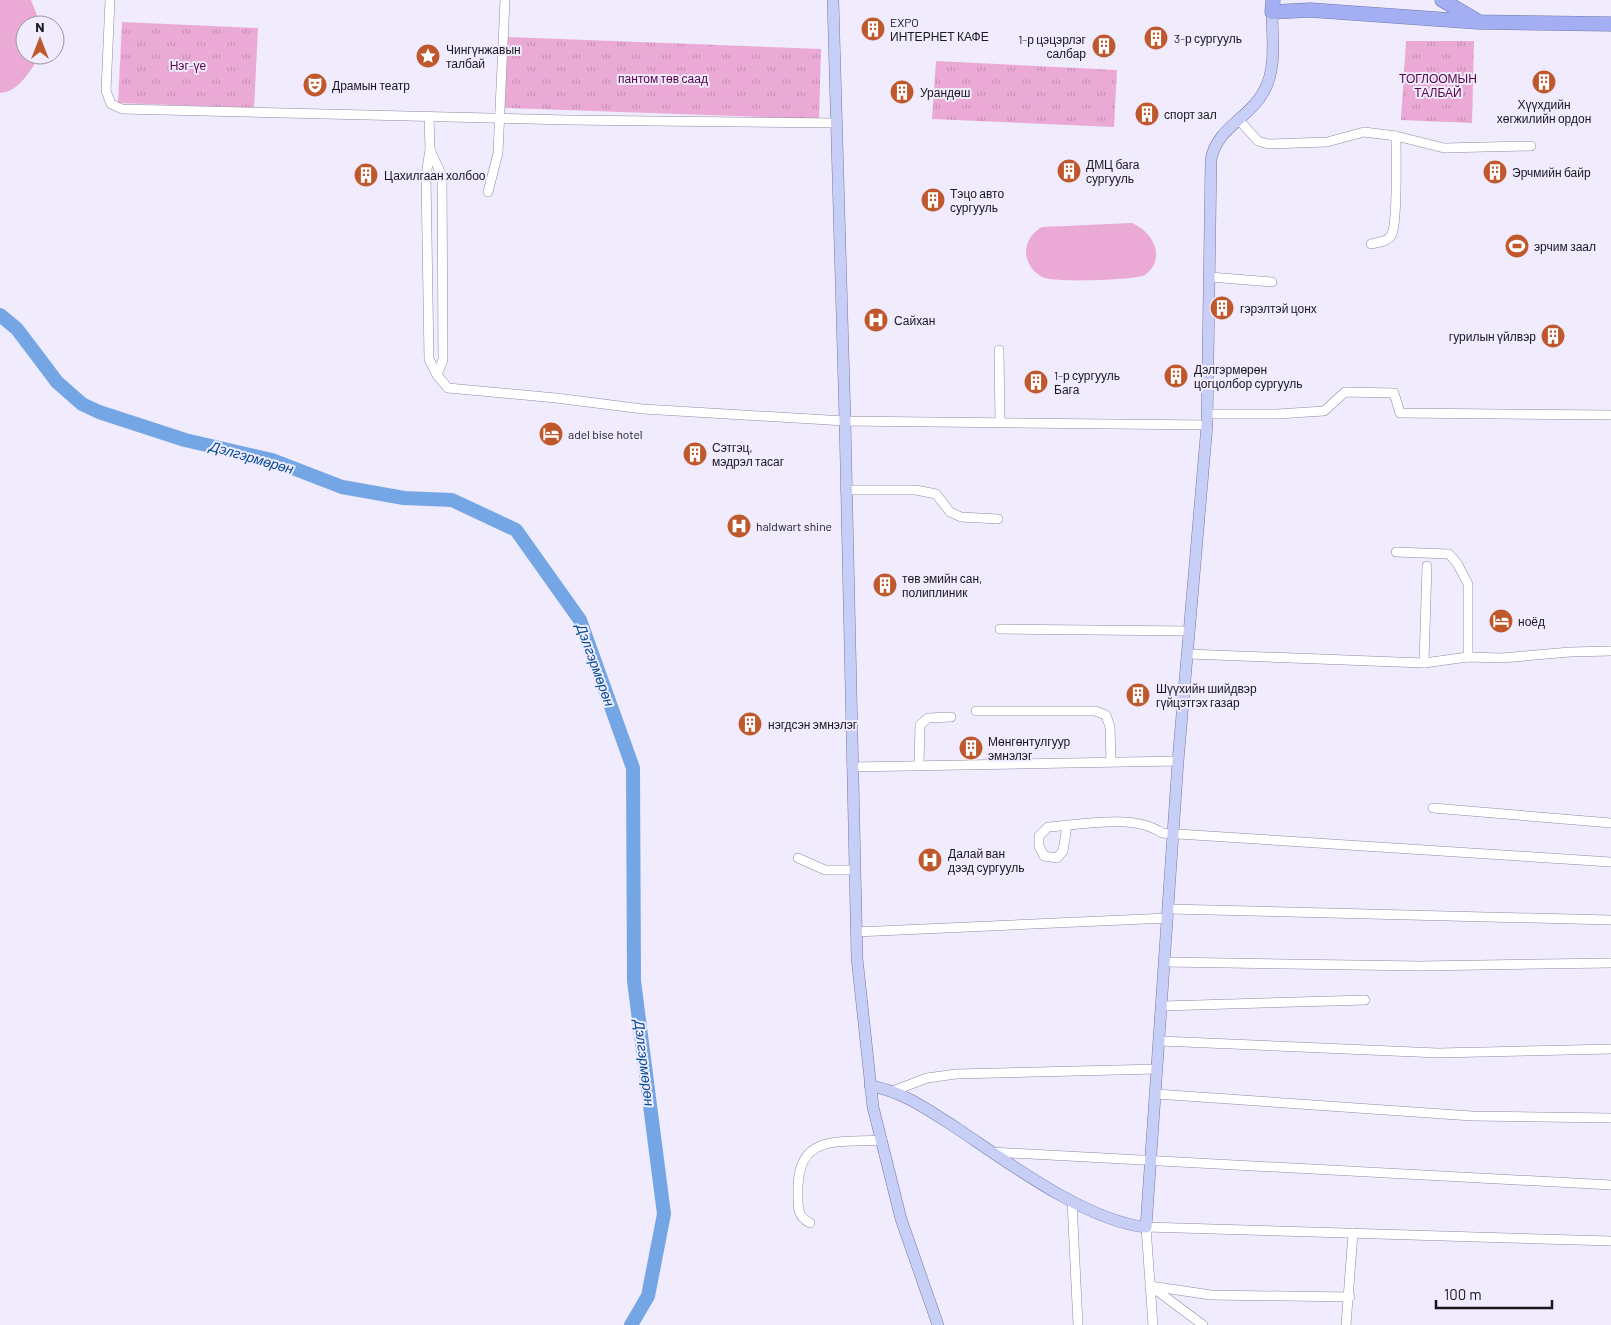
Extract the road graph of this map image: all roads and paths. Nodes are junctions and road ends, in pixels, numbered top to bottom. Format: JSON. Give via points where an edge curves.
{"nodes":[{"id":1,"x":110,"y":0,"type":"edge"},
{"id":2,"x":506,"y":0,"type":"edge"},
{"id":3,"x":833,"y":0,"type":"edge"},
{"id":4,"x":1291,"y":0,"type":"edge"},
{"id":5,"x":1333,"y":0,"type":"edge"},
{"id":6,"x":1442,"y":0,"type":"edge"},
{"id":7,"x":1272,"y":6,"type":"edge"},
{"id":8,"x":1310,"y":10,"type":"junction"},
{"id":9,"x":1478,"y":22,"type":"junction"},
{"id":10,"x":1611,"y":24,"type":"edge"},
{"id":11,"x":429,"y":117,"type":"junction"},
{"id":12,"x":500,"y":119,"type":"junction"},
{"id":13,"x":1238,"y":120,"type":"junction"},
{"id":14,"x":837,"y":123,"type":"junction"},
{"id":15,"x":1396,"y":136,"type":"junction"},
{"id":16,"x":1530,"y":146,"type":"dead end"},
{"id":17,"x":430,"y":150,"type":"junction"},
{"id":18,"x":488,"y":192,"type":"dead end"},
{"id":19,"x":1372,"y":244,"type":"dead end"},
{"id":20,"x":1210,"y":277,"type":"junction"},
{"id":21,"x":1272,"y":282,"type":"dead end"},
{"id":22,"x":999,"y":350,"type":"dead end"},
{"id":23,"x":437,"y":375,"type":"junction"},
{"id":24,"x":1611,"y":415,"type":"edge"},
{"id":25,"x":846,"y":420,"type":"junction"},
{"id":26,"x":1207,"y":420,"type":"junction"},
{"id":27,"x":1000,"y":422,"type":"junction"},
{"id":28,"x":845,"y":490,"type":"junction"},
{"id":29,"x":998,"y":519,"type":"dead end"},
{"id":30,"x":1396,"y":552,"type":"dead end"},
{"id":31,"x":1427,"y":566,"type":"dead end"},
{"id":32,"x":1000,"y":629,"type":"dead end"},
{"id":33,"x":1190,"y":631,"type":"junction"},
{"id":34,"x":1611,"y":651,"type":"edge"},
{"id":35,"x":1188,"y":654,"type":"junction"},
{"id":36,"x":1468,"y":657,"type":"junction"},
{"id":37,"x":1424,"y":663,"type":"junction"},
{"id":38,"x":976,"y":711,"type":"dead end"},
{"id":39,"x":951,"y":717,"type":"dead end"},
{"id":40,"x":1178,"y":761,"type":"junction"},
{"id":41,"x":1111,"y":762,"type":"junction"},
{"id":42,"x":919,"y":766,"type":"junction"},
{"id":43,"x":852,"y":767,"type":"junction"},
{"id":44,"x":1433,"y":808,"type":"dead end"},
{"id":45,"x":1611,"y":823,"type":"edge"},
{"id":46,"x":1067,"y":826,"type":"dead end"},
{"id":47,"x":1174,"y":833,"type":"junction"},
{"id":48,"x":798,"y":858,"type":"dead end"},
{"id":49,"x":1611,"y":862,"type":"edge"},
{"id":50,"x":854,"y":870,"type":"junction"},
{"id":51,"x":1168,"y":914,"type":"junction"},
{"id":52,"x":1611,"y":920,"type":"edge"},
{"id":53,"x":856,"y":932,"type":"junction"},
{"id":54,"x":1165,"y":962,"type":"junction"},
{"id":55,"x":1611,"y":963,"type":"edge"},
{"id":56,"x":1366,"y":1000,"type":"dead end"},
{"id":57,"x":1162,"y":1006,"type":"junction"},
{"id":58,"x":1160,"y":1041,"type":"junction"},
{"id":59,"x":1611,"y":1049,"type":"edge"},
{"id":60,"x":1158,"y":1069,"type":"junction"},
{"id":61,"x":870,"y":1086,"type":"junction"},
{"id":62,"x":893,"y":1091,"type":"junction"},
{"id":63,"x":1156,"y":1094,"type":"junction"},
{"id":64,"x":1611,"y":1118,"type":"edge"},
{"id":65,"x":882,"y":1140,"type":"junction"},
{"id":66,"x":992,"y":1152,"type":"junction"},
{"id":67,"x":1151,"y":1161,"type":"junction"},
{"id":68,"x":1611,"y":1186,"type":"edge"},
{"id":69,"x":1072,"y":1201,"type":"junction"},
{"id":70,"x":810,"y":1223,"type":"dead end"},
{"id":71,"x":1146,"y":1227,"type":"junction"},
{"id":72,"x":1353,"y":1233,"type":"junction"},
{"id":73,"x":1611,"y":1241,"type":"edge"},
{"id":74,"x":1150,"y":1286,"type":"junction"},
{"id":75,"x":1350,"y":1297,"type":"junction"},
{"id":76,"x":938,"y":1325,"type":"edge"},
{"id":77,"x":1078,"y":1325,"type":"edge"},
{"id":78,"x":1153,"y":1325,"type":"edge"},
{"id":79,"x":1203,"y":1325,"type":"edge"},
{"id":80,"x":1346,"y":1325,"type":"edge"}],
"edges":[{"from":1,"to":11,"type":"street","via":[[106,91],[111,104],[122,109]]},
{"from":2,"to":12,"type":"street"},
{"from":3,"to":14,"type":"main road"},
{"from":4,"to":8,"type":"highway"},
{"from":5,"to":8,"type":"highway"},
{"from":6,"to":9,"type":"highway"},
{"from":7,"to":8,"type":"highway"},
{"from":7,"to":13,"type":"main road","via":[[1271,75],[1259,99]]},
{"from":8,"to":9,"type":"highway"},
{"from":9,"to":10,"type":"highway"},
{"from":11,"to":12,"type":"street"},
{"from":11,"to":17,"type":"street"},
{"from":12,"to":14,"type":"street"},
{"from":12,"to":18,"type":"street","via":[[498,153]]},
{"from":13,"to":15,"type":"street","via":[[1258,141],[1268,144],[1327,142],[1364,132]]},
{"from":13,"to":20,"type":"main road","via":[[1213,148]]},
{"from":14,"to":25,"type":"main road"},
{"from":15,"to":16,"type":"street","via":[[1444,148]]},
{"from":15,"to":19,"type":"street","via":[[1392,234],[1386,241]]},
{"from":17,"to":23,"type":"street","via":[[426,176],[429,359]]},
{"from":17,"to":23,"type":"street","via":[[442,176],[443,360]]},
{"from":20,"to":21,"type":"street"},
{"from":20,"to":26,"type":"main road"},
{"from":22,"to":27,"type":"street"},
{"from":23,"to":25,"type":"street","via":[[448,388],[643,409]]},
{"from":24,"to":26,"type":"street","via":[[1400,412],[1394,393],[1347,391],[1324,411]]},
{"from":25,"to":27,"type":"street"},
{"from":25,"to":28,"type":"main road"},
{"from":26,"to":27,"type":"street"},
{"from":26,"to":33,"type":"main road"},
{"from":28,"to":29,"type":"street","via":[[916,490],[936,494],[950,512],[961,517]]},
{"from":28,"to":43,"type":"main road"},
{"from":30,"to":36,"type":"street","via":[[1448,554],[1457,563],[1468,584]]},
{"from":31,"to":37,"type":"street"},
{"from":32,"to":33,"type":"street"},
{"from":33,"to":35,"type":"main road"},
{"from":34,"to":36,"type":"street"},
{"from":35,"to":37,"type":"street"},
{"from":35,"to":40,"type":"main road"},
{"from":36,"to":37,"type":"street"},
{"from":38,"to":41,"type":"street","via":[[1095,711],[1106,715],[1110,727]]},
{"from":39,"to":42,"type":"street","via":[[928,718],[920,725]]},
{"from":40,"to":41,"type":"street"},
{"from":40,"to":47,"type":"main road"},
{"from":41,"to":42,"type":"street"},
{"from":42,"to":43,"type":"street"},
{"from":43,"to":50,"type":"main road"},
{"from":44,"to":45,"type":"street"},
{"from":46,"to":47,"type":"street","via":[[1135,823],[1148,824],[1162,833]]},
{"from":47,"to":49,"type":"street"},
{"from":47,"to":51,"type":"main road"},
{"from":48,"to":50,"type":"street","via":[[825,870]]},
{"from":50,"to":53,"type":"main road"},
{"from":51,"to":52,"type":"street"},
{"from":51,"to":53,"type":"street"},
{"from":51,"to":54,"type":"main road"},
{"from":53,"to":61,"type":"main road"},
{"from":54,"to":55,"type":"street","via":[[1420,966]]},
{"from":54,"to":57,"type":"main road"},
{"from":56,"to":57,"type":"street"},
{"from":57,"to":58,"type":"main road"},
{"from":58,"to":59,"type":"street","via":[[1438,1054]]},
{"from":58,"to":60,"type":"main road"},
{"from":60,"to":62,"type":"street","via":[[956,1074],[927,1078]]},
{"from":60,"to":63,"type":"main road"},
{"from":61,"to":62,"type":"main road"},
{"from":61,"to":65,"type":"main road"},
{"from":62,"to":66,"type":"main road","via":[[926,1108]]},
{"from":63,"to":64,"type":"street","via":[[1472,1116]]},
{"from":63,"to":67,"type":"main road"},
{"from":65,"to":70,"type":"street","via":[[821,1143],[805,1155],[798,1176],[798,1211]]},
{"from":65,"to":76,"type":"main road","via":[[902,1219]]},
{"from":66,"to":67,"type":"street"},
{"from":66,"to":69,"type":"main road"},
{"from":67,"to":68,"type":"street"},
{"from":67,"to":71,"type":"main road"},
{"from":69,"to":71,"type":"main road","via":[[1116,1222]]},
{"from":69,"to":77,"type":"street"},
{"from":71,"to":72,"type":"street"},
{"from":71,"to":74,"type":"street"},
{"from":72,"to":73,"type":"street"},
{"from":72,"to":75,"type":"street"},
{"from":74,"to":75,"type":"street","via":[[1211,1295]]},
{"from":74,"to":78,"type":"street"},
{"from":74,"to":79,"type":"street"},
{"from":75,"to":80,"type":"street"}]}
